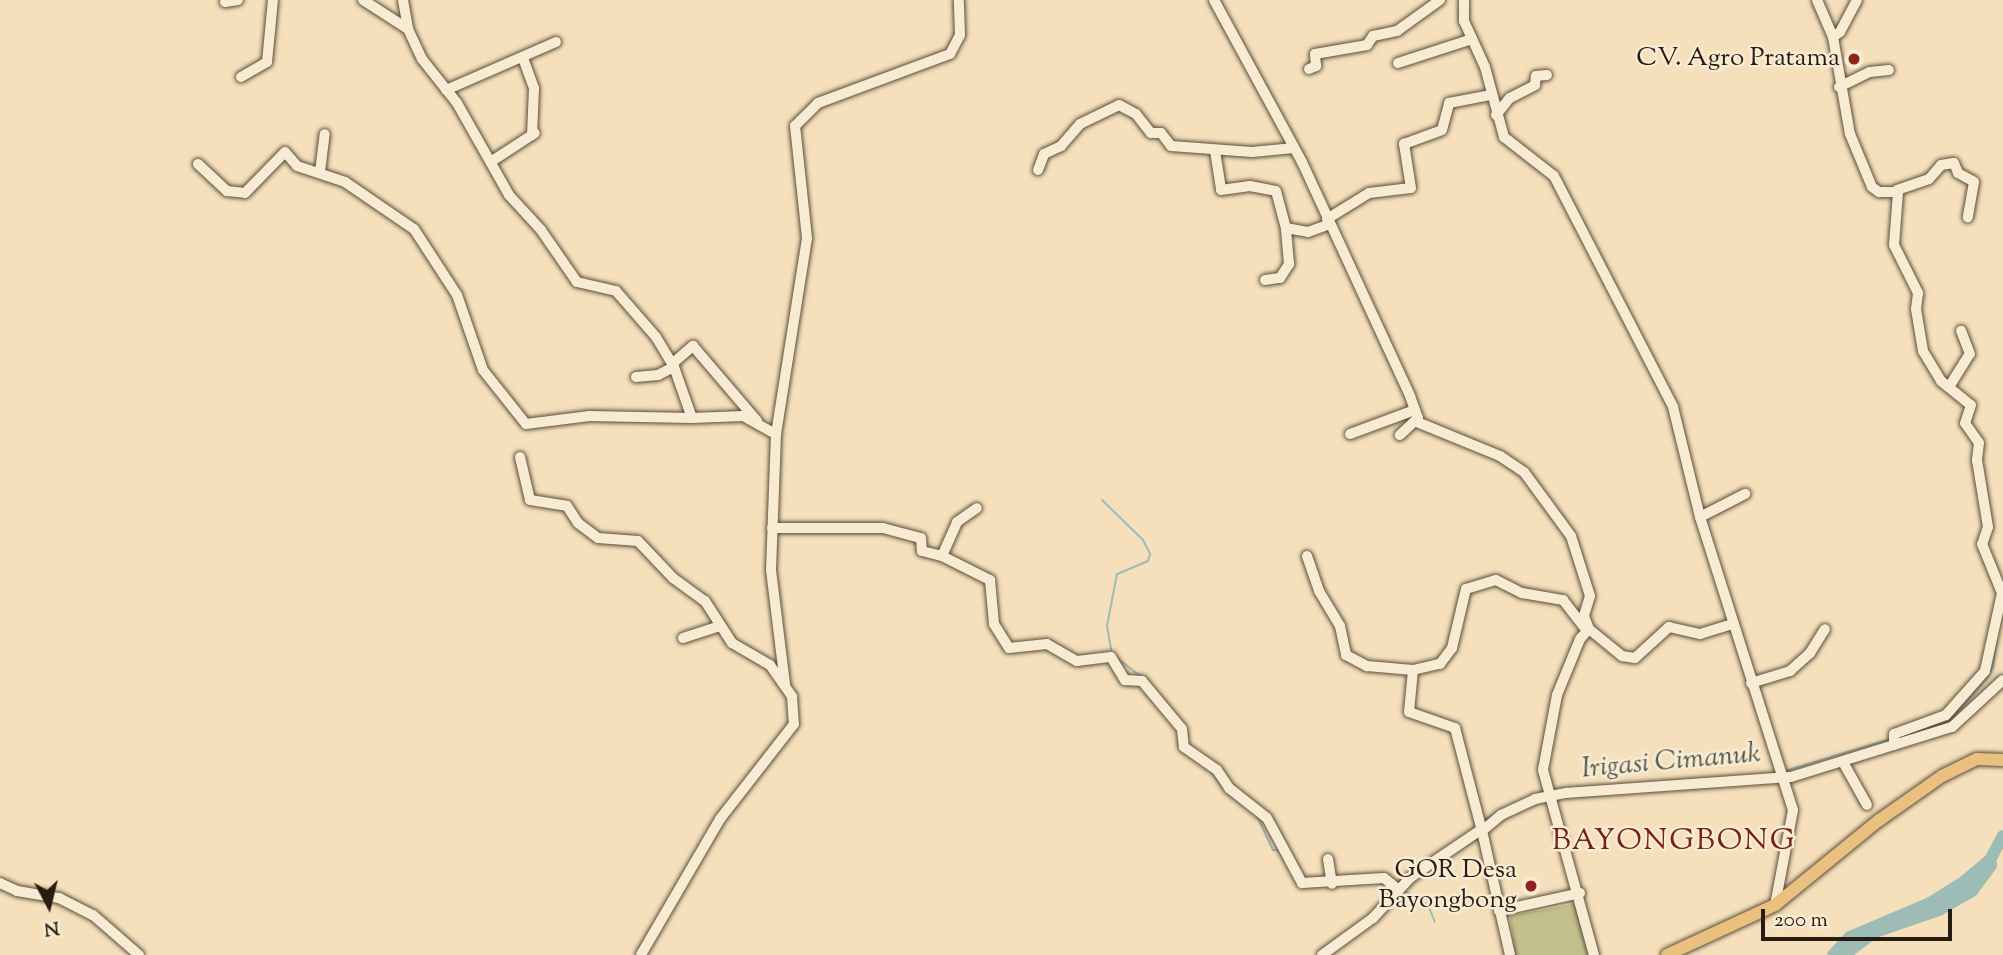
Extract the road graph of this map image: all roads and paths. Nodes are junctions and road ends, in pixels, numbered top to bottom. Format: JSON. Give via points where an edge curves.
{"nodes":[{"id":1,"x":238,"y":0,"type":"edge"},
{"id":2,"x":273,"y":0,"type":"edge"},
{"id":3,"x":363,"y":0,"type":"edge"},
{"id":4,"x":403,"y":0,"type":"edge"},
{"id":5,"x":959,"y":0,"type":"edge"},
{"id":6,"x":1214,"y":0,"type":"edge"},
{"id":7,"x":1440,"y":0,"type":"edge"},
{"id":8,"x":1464,"y":0,"type":"edge"},
{"id":9,"x":1817,"y":0,"type":"edge"},
{"id":10,"x":1857,"y":0,"type":"edge"},
{"id":11,"x":225,"y":2,"type":"dead end"},
{"id":12,"x":408,"y":29,"type":"junction"},
{"id":13,"x":1833,"y":37,"type":"junction"},
{"id":14,"x":1472,"y":38,"type":"junction"},
{"id":15,"x":556,"y":42,"type":"dead end"},
{"id":16,"x":523,"y":58,"type":"junction"},
{"id":17,"x":1398,"y":63,"type":"dead end"},
{"id":18,"x":1309,"y":69,"type":"dead end"},
{"id":19,"x":1889,"y":70,"type":"dead end"},
{"id":20,"x":1547,"y":75,"type":"dead end"},
{"id":21,"x":241,"y":77,"type":"dead end"},
{"id":22,"x":1839,"y":87,"type":"junction"},
{"id":23,"x":446,"y":90,"type":"junction"},
{"id":24,"x":1491,"y":95,"type":"junction"},
{"id":25,"x":1496,"y":115,"type":"junction"},
{"id":26,"x":325,"y":134,"type":"dead end"},
{"id":27,"x":1294,"y":148,"type":"junction"},
{"id":28,"x":1215,"y":151,"type":"junction"},
{"id":29,"x":492,"y":161,"type":"junction"},
{"id":30,"x":198,"y":164,"type":"dead end"},
{"id":31,"x":1038,"y":170,"type":"dead end"},
{"id":32,"x":320,"y":172,"type":"junction"},
{"id":33,"x":1897,"y":190,"type":"junction"},
{"id":34,"x":1968,"y":217,"type":"dead end"},
{"id":35,"x":1328,"y":222,"type":"junction"},
{"id":36,"x":1286,"y":228,"type":"junction"},
{"id":37,"x":1265,"y":280,"type":"dead end"},
{"id":38,"x":1961,"y":331,"type":"dead end"},
{"id":39,"x":673,"y":366,"type":"junction"},
{"id":40,"x":636,"y":377,"type":"dead end"},
{"id":41,"x":1949,"y":387,"type":"junction"},
{"id":42,"x":1415,"y":410,"type":"junction"},
{"id":43,"x":692,"y":418,"type":"junction"},
{"id":44,"x":758,"y":421,"type":"junction"},
{"id":45,"x":1417,"y":422,"type":"junction"},
{"id":46,"x":776,"y":434,"type":"junction"},
{"id":47,"x":1350,"y":435,"type":"dead end"},
{"id":48,"x":1400,"y":435,"type":"dead end"},
{"id":49,"x":520,"y":457,"type":"dead end"},
{"id":50,"x":1745,"y":494,"type":"dead end"},
{"id":51,"x":977,"y":508,"type":"dead end"},
{"id":52,"x":1700,"y":517,"type":"junction"},
{"id":53,"x":772,"y":528,"type":"junction"},
{"id":54,"x":942,"y":556,"type":"junction"},
{"id":55,"x":1307,"y":556,"type":"dead end"},
{"id":56,"x":2003,"y":593,"type":"edge"},
{"id":57,"x":1732,"y":624,"type":"junction"},
{"id":58,"x":719,"y":626,"type":"junction"},
{"id":59,"x":1587,"y":628,"type":"junction"},
{"id":60,"x":1825,"y":629,"type":"dead end"},
{"id":61,"x":683,"y":638,"type":"dead end"},
{"id":62,"x":1413,"y":670,"type":"junction"},
{"id":63,"x":2003,"y":680,"type":"edge"},
{"id":64,"x":1751,"y":683,"type":"junction"},
{"id":65,"x":785,"y":684,"type":"junction"},
{"id":66,"x":1894,"y":741,"type":"junction"},
{"id":67,"x":2003,"y":760,"type":"edge"},
{"id":68,"x":1843,"y":762,"type":"junction"},
{"id":69,"x":1782,"y":776,"type":"junction"},
{"id":70,"x":1546,"y":792,"type":"junction"},
{"id":71,"x":1867,"y":805,"type":"dead end"},
{"id":72,"x":1480,"y":825,"type":"junction"},
{"id":73,"x":1328,"y":859,"type":"dead end"},
{"id":74,"x":0,"y":883,"type":"edge"},
{"id":75,"x":1332,"y":884,"type":"junction"},
{"id":76,"x":1399,"y":887,"type":"junction"},
{"id":77,"x":1580,"y":893,"type":"junction"},
{"id":78,"x":1775,"y":905,"type":"junction"},
{"id":79,"x":1499,"y":911,"type":"junction"},
{"id":80,"x":139,"y":955,"type":"edge"},
{"id":81,"x":642,"y":955,"type":"edge"},
{"id":82,"x":1322,"y":955,"type":"edge"},
{"id":83,"x":1510,"y":955,"type":"edge"},
{"id":84,"x":1594,"y":955,"type":"edge"},
{"id":85,"x":1667,"y":955,"type":"edge"}],
"edges":[{"from":1,"to":11,"type":"street"},
{"from":2,"to":21,"type":"street","via":[[267,62]]},
{"from":3,"to":12,"type":"street"},
{"from":4,"to":12,"type":"street"},
{"from":5,"to":46,"type":"street","via":[[960,35],[950,54],[818,103],[795,126],[807,238]]},
{"from":6,"to":27,"type":"street"},
{"from":7,"to":18,"type":"street","via":[[1397,31],[1373,36],[1367,44],[1315,54],[1316,66]]},
{"from":8,"to":14,"type":"street","via":[[1464,21]]},
{"from":9,"to":13,"type":"street"},
{"from":10,"to":13,"type":"street"},
{"from":12,"to":23,"type":"street","via":[[431,74]]},
{"from":13,"to":22,"type":"street"},
{"from":14,"to":17,"type":"street"},
{"from":14,"to":24,"type":"street"},
{"from":15,"to":16,"type":"street"},
{"from":16,"to":23,"type":"street"},
{"from":16,"to":29,"type":"street","via":[[534,88],[535,133]]},
{"from":19,"to":22,"type":"street","via":[[1870,72]]},
{"from":20,"to":25,"type":"street","via":[[1536,76],[1535,85],[1515,95]]},
{"from":22,"to":33,"type":"street","via":[[1850,134],[1872,187],[1879,192]]},
{"from":23,"to":29,"type":"street"},
{"from":24,"to":25,"type":"street"},
{"from":24,"to":35,"type":"street","via":[[1449,103],[1442,130],[1404,144],[1411,188],[1369,193]]},
{"from":25,"to":52,"type":"street","via":[[1514,148],[1554,176],[1649,356],[1673,407]]},
{"from":26,"to":32,"type":"street"},
{"from":27,"to":28,"type":"street"},
{"from":27,"to":35,"type":"street"},
{"from":28,"to":31,"type":"street","via":[[1170,146],[1161,133],[1151,133],[1136,114],[1119,105],[1083,122],[1061,146],[1044,153]]},
{"from":28,"to":36,"type":"street","via":[[1220,190],[1250,186],[1276,191]]},
{"from":29,"to":39,"type":"street","via":[[509,195],[541,230],[577,282],[620,295],[656,337]]},
{"from":30,"to":32,"type":"street","via":[[222,187],[238,193],[257,184],[282,152],[299,167]]},
{"from":32,"to":43,"type":"street","via":[[345,182],[417,232],[457,295],[483,370],[526,424],[584,416]]},
{"from":33,"to":34,"type":"street","via":[[1929,179],[1941,165],[1954,163],[1958,173],[1974,182]]},
{"from":33,"to":41,"type":"street","via":[[1900,212],[1894,245],[1918,293],[1916,313],[1923,351]]},
{"from":35,"to":36,"type":"street","via":[[1308,232]]},
{"from":35,"to":42,"type":"street"},
{"from":36,"to":37,"type":"street","via":[[1289,264],[1280,278]]},
{"from":38,"to":41,"type":"street","via":[[1970,354]]},
{"from":39,"to":40,"type":"street","via":[[659,375]]},
{"from":39,"to":43,"type":"street"},
{"from":39,"to":44,"type":"street","via":[[694,347]]},
{"from":41,"to":56,"type":"street","via":[[1971,405],[1965,423],[1979,443],[1977,460],[1988,527],[1982,544]]},
{"from":42,"to":45,"type":"street"},
{"from":42,"to":47,"type":"street"},
{"from":43,"to":44,"type":"street","via":[[743,416]]},
{"from":44,"to":46,"type":"street"},
{"from":45,"to":48,"type":"street"},
{"from":45,"to":59,"type":"street","via":[[1516,464],[1544,496],[1571,536],[1590,596],[1584,616]]},
{"from":46,"to":53,"type":"street"},
{"from":49,"to":58,"type":"street","via":[[530,499],[571,508],[578,523],[598,538],[638,541],[678,583],[705,601]]},
{"from":50,"to":52,"type":"street"},
{"from":51,"to":54,"type":"street","via":[[956,523]]},
{"from":52,"to":57,"type":"street"},
{"from":53,"to":54,"type":"street","via":[[883,528],[921,538],[921,551]]},
{"from":53,"to":65,"type":"street","via":[[772,588]]},
{"from":54,"to":75,"type":"street","via":[[990,580],[994,624],[1009,648],[1047,644],[1077,661],[1111,657],[1125,680],[1142,681],[1182,729],[1184,747],[1217,770],[1229,788],[1267,818],[1302,883]]},
{"from":55,"to":62,"type":"street","via":[[1340,626],[1346,655],[1367,666]]},
{"from":56,"to":66,"type":"street","via":[[1985,671],[1946,715]]},
{"from":57,"to":59,"type":"street","via":[[1700,634],[1669,627],[1630,659]]},
{"from":57,"to":64,"type":"street"},
{"from":58,"to":61,"type":"street"},
{"from":58,"to":65,"type":"street","via":[[732,643],[762,659]]},
{"from":59,"to":62,"type":"street","via":[[1559,598],[1522,593],[1498,580],[1470,586],[1447,657],[1440,664]]},
{"from":59,"to":70,"type":"street","via":[[1551,716],[1544,758]]},
{"from":60,"to":64,"type":"street","via":[[1806,657],[1785,673]]},
{"from":62,"to":72,"type":"street","via":[[1409,712],[1455,728]]},
{"from":63,"to":66,"type":"street","via":[[1952,727]]},
{"from":64,"to":69,"type":"street"},
{"from":65,"to":81,"type":"street","via":[[792,697],[794,724],[720,819]]},
{"from":66,"to":68,"type":"street"},
{"from":67,"to":78,"type":"main road","via":[[1978,759],[1965,765],[1878,821]]},
{"from":68,"to":69,"type":"street"},
{"from":68,"to":71,"type":"street"},
{"from":69,"to":70,"type":"street"},
{"from":69,"to":78,"type":"street","via":[[1793,816]]},
{"from":70,"to":72,"type":"street"},
{"from":70,"to":77,"type":"street"},
{"from":72,"to":76,"type":"street","via":[[1455,851]]},
{"from":72,"to":79,"type":"street"},
{"from":73,"to":75,"type":"street"},
{"from":74,"to":80,"type":"street","via":[[17,891],[59,898],[82,909]]},
{"from":75,"to":76,"type":"street","via":[[1384,878]]},
{"from":76,"to":82,"type":"street","via":[[1373,918]]},
{"from":77,"to":79,"type":"street"},
{"from":77,"to":84,"type":"street"},
{"from":78,"to":85,"type":"main road"},
{"from":79,"to":83,"type":"street"}]}
